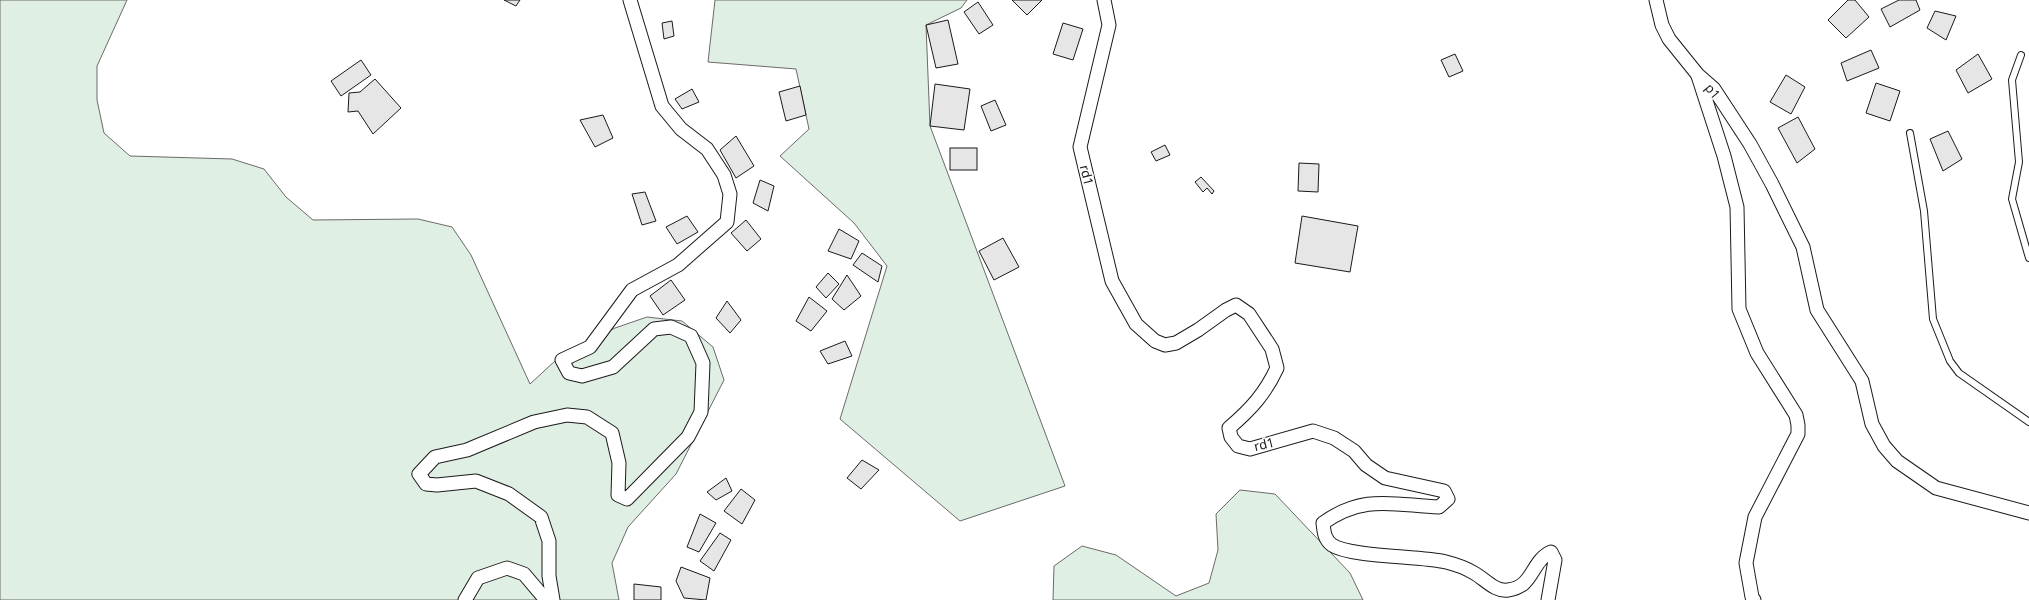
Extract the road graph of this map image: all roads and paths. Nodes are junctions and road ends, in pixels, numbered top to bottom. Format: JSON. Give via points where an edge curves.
{"nodes":[{"id":1,"x":630,"y":0,"type":"edge"},
{"id":2,"x":1104,"y":0,"type":"edge"},
{"id":3,"x":1656,"y":0,"type":"edge"},
{"id":4,"x":2021,"y":55,"type":"dead end"},
{"id":5,"x":1698,"y":75,"type":"junction"},
{"id":6,"x":1910,"y":133,"type":"dead end"},
{"id":7,"x":2029,"y":258,"type":"edge"},
{"id":8,"x":2029,"y":422,"type":"edge"},
{"id":9,"x":2029,"y":513,"type":"edge"},
{"id":10,"x":464,"y":600,"type":"edge"},
{"id":11,"x":546,"y":600,"type":"edge"},
{"id":12,"x":553,"y":600,"type":"edge"},
{"id":13,"x":1548,"y":600,"type":"edge"},
{"id":14,"x":1754,"y":600,"type":"edge"}],
"edges":[{"from":1,"to":12,"type":"street","via":[[662,106],[681,129],[707,149],[724,175],[730,194],[727,222],[678,265],[632,290],[590,348],[562,360],[569,373],[582,376],[613,367],[654,329],[671,327],[691,336],[703,363],[701,412],[688,437],[627,499],[618,495],[619,463],[612,433],[587,417],[567,415],[534,422],[467,450],[435,457],[418,474],[426,484],[476,481],[509,494],[541,517],[549,541],[549,576]]},
{"from":2,"to":13,"type":"street","name":"rd1","via":[[1109,25],[1080,147],[1112,281],[1136,324],[1155,341],[1165,345],[1198,330],[1236,305],[1249,314],[1272,349],[1277,368],[1267,389],[1248,412],[1228,428],[1238,446],[1250,449],[1313,431],[1334,438],[1354,451],[1366,465],[1385,478],[1444,491],[1448,499],[1439,507],[1394,503],[1353,506],[1323,523],[1325,537],[1332,545],[1360,552],[1447,562],[1473,572],[1500,590],[1507,591],[1517,589],[1526,582],[1541,556],[1551,552],[1555,560]]},
{"from":3,"to":5,"type":"street","name":"p1","via":[[1662,25],[1669,39]]},
{"from":4,"to":7,"type":"lane","via":[[2012,80],[2019,162],[2012,199]]},
{"from":5,"to":9,"type":"street","name":"p1","via":[[1714,89],[1772,184],[1803,247],[1817,310],[1862,381],[1872,424],[1884,446],[1897,461],[1936,488]]},
{"from":5,"to":14,"type":"street","via":[[1737,207],[1739,309],[1757,353],[1796,415],[1798,425],[1798,434],[1755,517],[1746,563]]},
{"from":6,"to":8,"type":"lane","via":[[1924,211],[1933,319],[1950,361],[1959,373]]},
{"from":10,"to":11,"type":"street","via":[[478,578],[507,568],[524,574]]}]}
